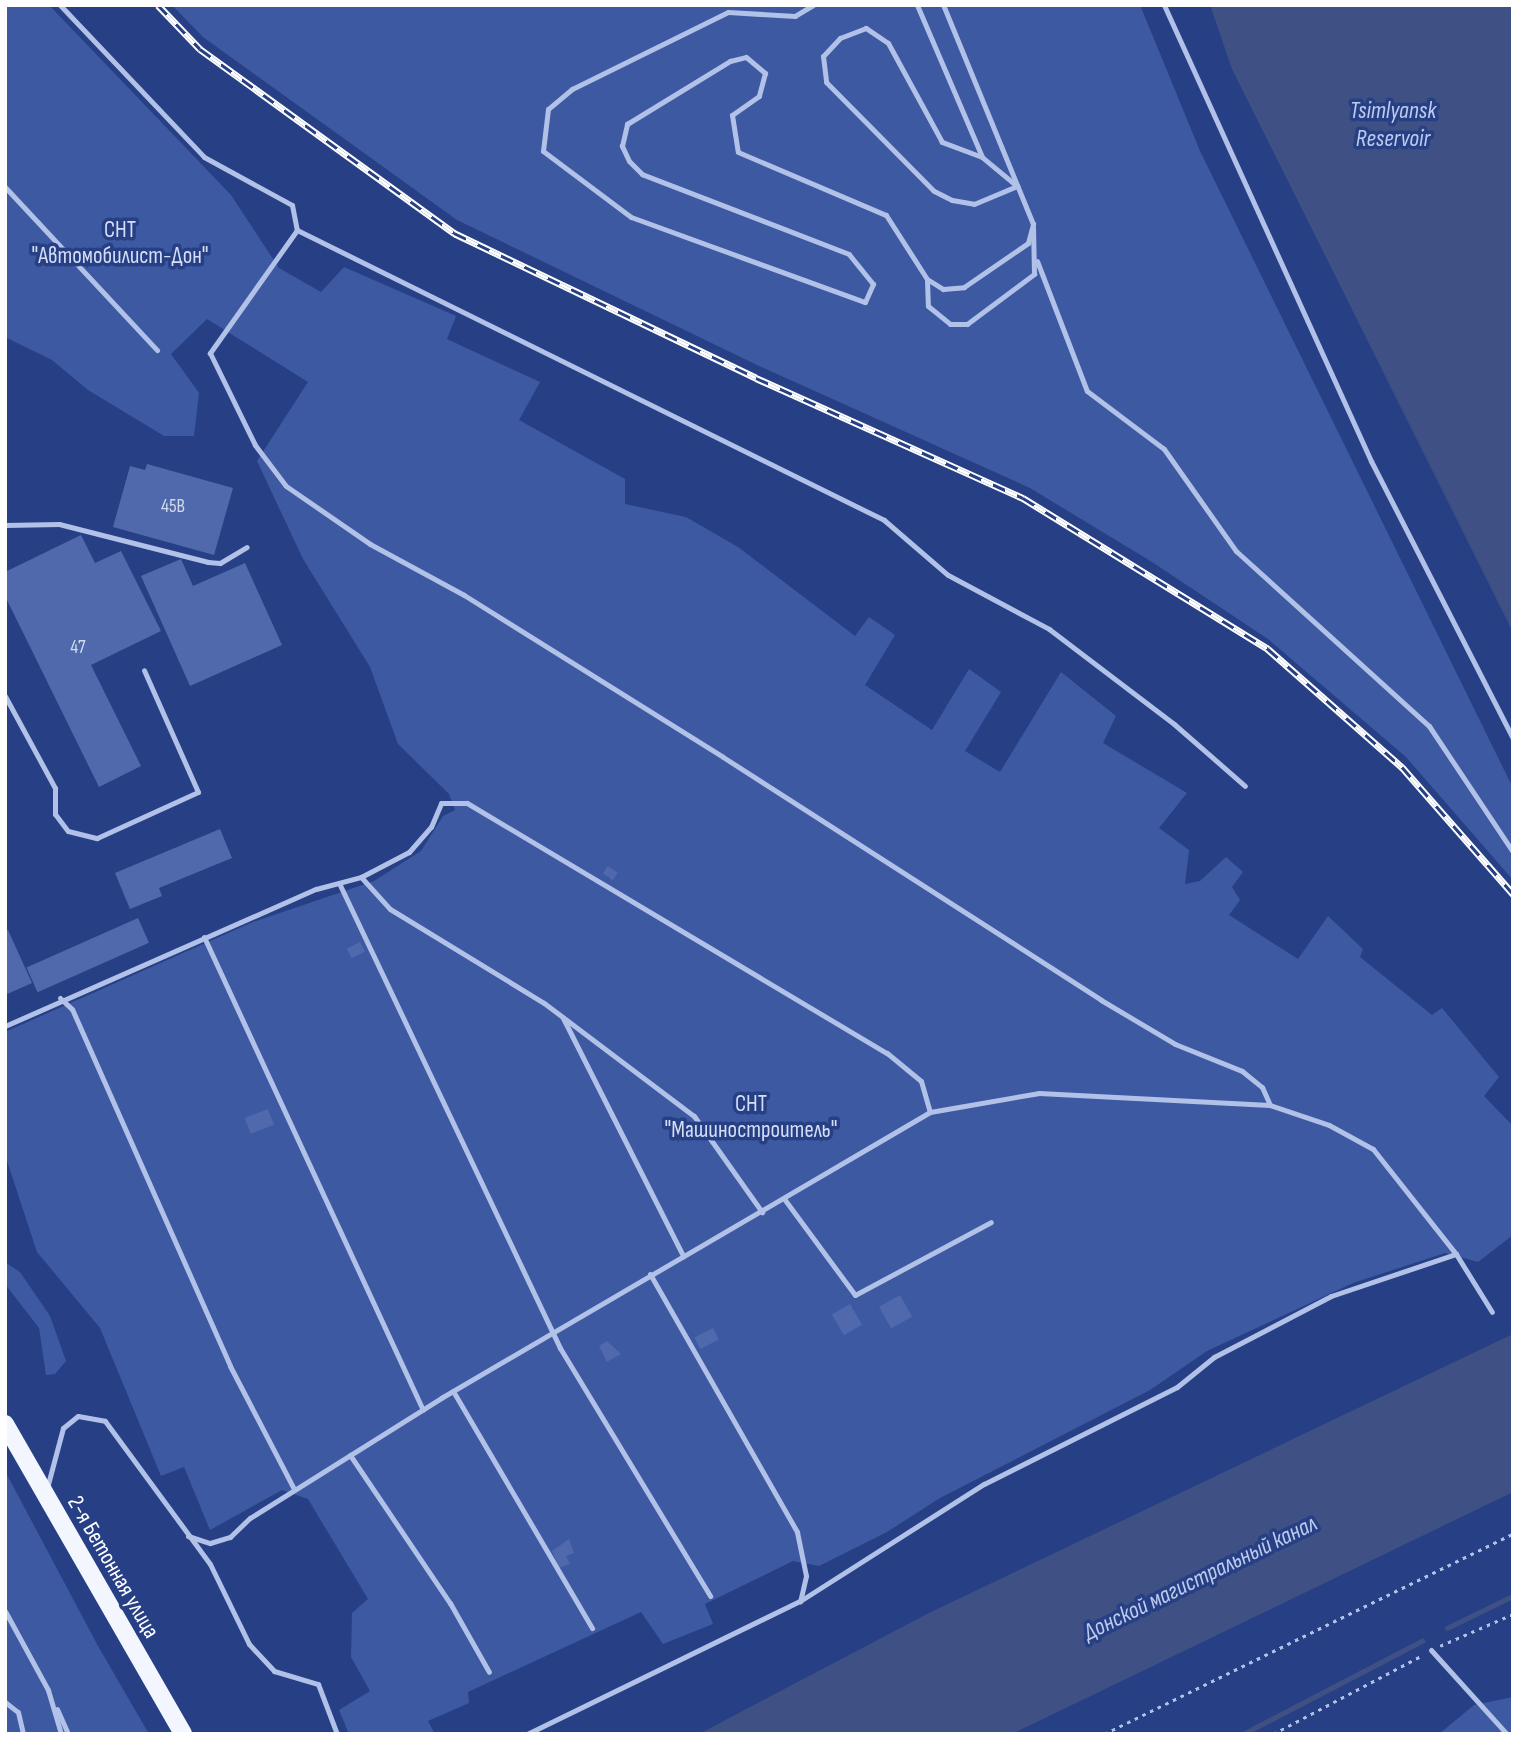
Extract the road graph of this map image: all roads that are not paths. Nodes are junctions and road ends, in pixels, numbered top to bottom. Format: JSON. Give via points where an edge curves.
{"nodes":[{"id":1,"x":60,"y":5,"type":"edge"},
{"id":2,"x":813,"y":5,"type":"edge"},
{"id":3,"x":916,"y":5,"type":"edge"},
{"id":4,"x":943,"y":5,"type":"edge"},
{"id":5,"x":1164,"y":5,"type":"edge"},
{"id":6,"x":982,"y":158,"type":"junction"},
{"id":7,"x":1017,"y":186,"type":"junction"},
{"id":8,"x":5,"y":187,"type":"edge"},
{"id":9,"x":1033,"y":224,"type":"junction"},
{"id":10,"x":297,"y":230,"type":"junction"},
{"id":11,"x":1037,"y":261,"type":"junction"},
{"id":12,"x":927,"y":279,"type":"junction"},
{"id":13,"x":157,"y":350,"type":"dead end"},
{"id":14,"x":5,"y":526,"type":"edge"},
{"id":15,"x":247,"y":547,"type":"dead end"},
{"id":16,"x":144,"y":670,"type":"dead end"},
{"id":17,"x":5,"y":696,"type":"edge"},
{"id":18,"x":1513,"y":739,"type":"edge"},
{"id":19,"x":1245,"y":786,"type":"dead end"},
{"id":20,"x":1513,"y":852,"type":"edge"},
{"id":21,"x":361,"y":877,"type":"junction"},
{"id":22,"x":339,"y":883,"type":"junction"},
{"id":23,"x":204,"y":937,"type":"junction"},
{"id":24,"x":60,"y":998,"type":"junction"},
{"id":25,"x":562,"y":1017,"type":"junction"},
{"id":26,"x":5,"y":1026,"type":"edge"},
{"id":27,"x":1270,"y":1105,"type":"junction"},
{"id":28,"x":930,"y":1112,"type":"junction"},
{"id":29,"x":785,"y":1200,"type":"junction"},
{"id":30,"x":762,"y":1212,"type":"junction"},
{"id":31,"x":991,"y":1222,"type":"dead end"},
{"id":32,"x":1456,"y":1254,"type":"junction"},
{"id":33,"x":682,"y":1256,"type":"junction"},
{"id":34,"x":650,"y":1274,"type":"junction"},
{"id":35,"x":1492,"y":1312,"type":"dead end"},
{"id":36,"x":554,"y":1332,"type":"junction"},
{"id":37,"x":453,"y":1391,"type":"junction"},
{"id":38,"x":423,"y":1410,"type":"junction"},
{"id":39,"x":5,"y":1424,"type":"edge"},
{"id":40,"x":350,"y":1455,"type":"junction"},
{"id":41,"x":294,"y":1489,"type":"junction"},
{"id":42,"x":44,"y":1497,"type":"junction"},
{"id":43,"x":188,"y":1536,"type":"junction"},
{"id":44,"x":710,"y":1597,"type":"dead end"},
{"id":45,"x":800,"y":1601,"type":"junction"},
{"id":46,"x":5,"y":1611,"type":"edge"},
{"id":47,"x":592,"y":1628,"type":"dead end"},
{"id":48,"x":1431,"y":1650,"type":"road end"},
{"id":49,"x":489,"y":1672,"type":"dead end"},
{"id":50,"x":48,"y":1690,"type":"junction"},
{"id":51,"x":5,"y":1702,"type":"edge"},
{"id":52,"x":23,"y":1734,"type":"edge"},
{"id":53,"x":61,"y":1734,"type":"edge"},
{"id":54,"x":68,"y":1734,"type":"edge"},
{"id":55,"x":183,"y":1734,"type":"edge"},
{"id":56,"x":337,"y":1734,"type":"edge"},
{"id":57,"x":527,"y":1734,"type":"edge"},
{"id":58,"x":1507,"y":1734,"type":"edge"}],
"edges":[{"from":1,"to":10,"type":"lane","via":[[204,157],[292,205]]},
{"from":2,"to":12,"type":"lane","via":[[795,16],[728,12],[572,89],[548,109],[543,151],[631,217],[865,302],[873,284],[849,254],[642,174],[629,161],[622,146],[627,124],[730,61],[746,57],[765,73],[759,96],[732,115],[738,152],[886,215]]},
{"from":3,"to":6,"type":"lane"},
{"from":4,"to":7,"type":"lane"},
{"from":5,"to":18,"type":"lane","via":[[1371,461]]},
{"from":6,"to":7,"type":"lane"},
{"from":6,"to":7,"type":"lane","via":[[942,142],[888,43],[866,27],[840,38],[823,56],[826,82],[934,191],[974,204]]},
{"from":7,"to":9,"type":"lane"},
{"from":8,"to":13,"type":"lane"},
{"from":9,"to":11,"type":"lane"},
{"from":9,"to":12,"type":"lane","via":[[1028,243],[995,271],[964,287],[943,289]]},
{"from":10,"to":19,"type":"lane","via":[[884,520],[948,575],[1049,629],[1174,724]]},
{"from":10,"to":27,"type":"lane","via":[[210,353],[255,446],[286,486],[370,544],[464,595],[1101,1000],[1175,1044],[1242,1071],[1262,1087]]},
{"from":11,"to":12,"type":"lane","via":[[1034,274],[967,324],[950,324],[928,306]]},
{"from":11,"to":20,"type":"lane","via":[[1087,391],[1164,449],[1236,551],[1429,726]]},
{"from":14,"to":15,"type":"lane","via":[[59,524],[208,562],[220,563]]},
{"from":16,"to":17,"type":"lane","via":[[198,793],[97,838],[68,831],[55,814],[55,788]]},
{"from":21,"to":22,"type":"lane"},
{"from":21,"to":25,"type":"lane","via":[[390,909]]},
{"from":21,"to":28,"type":"lane","via":[[410,852],[431,827],[441,803],[467,803],[887,1053],[921,1081]]},
{"from":22,"to":23,"type":"lane"},
{"from":22,"to":36,"type":"lane"},
{"from":23,"to":24,"type":"lane"},
{"from":23,"to":38,"type":"lane"},
{"from":24,"to":26,"type":"lane"},
{"from":24,"to":41,"type":"lane","via":[[72,1009],[230,1366]]},
{"from":25,"to":30,"type":"lane","via":[[694,1116]]},
{"from":25,"to":33,"type":"lane"},
{"from":27,"to":28,"type":"lane","via":[[1039,1093]]},
{"from":27,"to":32,"type":"lane","via":[[1329,1125],[1373,1149]]},
{"from":28,"to":29,"type":"lane"},
{"from":29,"to":30,"type":"lane"},
{"from":29,"to":31,"type":"lane","via":[[855,1295]]},
{"from":30,"to":33,"type":"lane"},
{"from":32,"to":35,"type":"lane"},
{"from":32,"to":45,"type":"lane","via":[[1331,1296],[1214,1357],[1177,1387],[984,1484]]},
{"from":33,"to":34,"type":"lane"},
{"from":34,"to":36,"type":"lane"},
{"from":34,"to":45,"type":"lane","via":[[797,1532],[806,1576]]},
{"from":36,"to":37,"type":"lane"},
{"from":36,"to":44,"type":"lane","via":[[634,1476]]},
{"from":37,"to":38,"type":"lane"},
{"from":37,"to":47,"type":"lane"},
{"from":38,"to":40,"type":"lane"},
{"from":39,"to":42,"type":"main road","name":"2-я Бетонная улица"},
{"from":40,"to":41,"type":"lane"},
{"from":40,"to":49,"type":"lane","via":[[450,1603]]},
{"from":41,"to":43,"type":"lane","via":[[230,1537],[210,1542]]},
{"from":42,"to":43,"type":"lane","via":[[63,1428],[78,1416],[105,1421]]},
{"from":42,"to":55,"type":"main road","name":"2-я Бетонная улица"},
{"from":43,"to":56,"type":"lane","via":[[210,1564],[249,1644],[274,1671],[318,1684]]},
{"from":45,"to":57,"type":"lane"},
{"from":46,"to":50,"type":"lane"},
{"from":48,"to":58,"type":"lane"},
{"from":50,"to":53,"type":"lane"},
{"from":50,"to":54,"type":"lane"},
{"from":51,"to":52,"type":"lane","via":[[19,1712]]}]}
